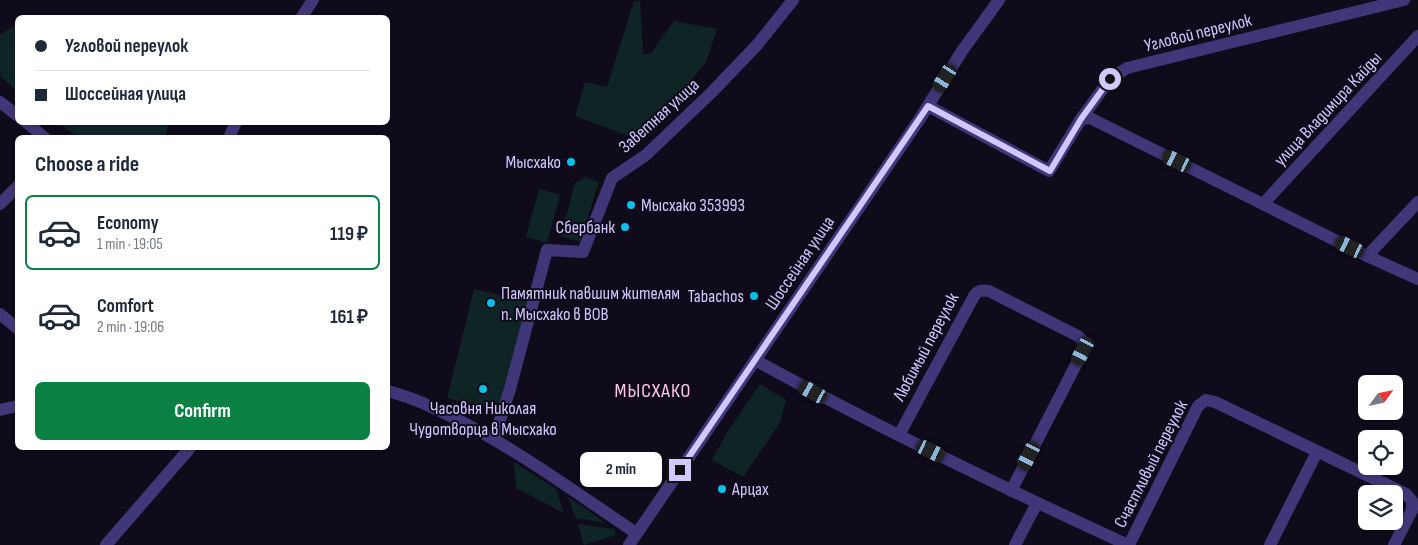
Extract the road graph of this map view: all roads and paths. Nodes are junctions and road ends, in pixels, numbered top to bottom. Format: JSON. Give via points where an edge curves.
{"nodes":[{"id":1,"x":313,"y":0,"type":"edge"},
{"id":2,"x":793,"y":0,"type":"edge"},
{"id":3,"x":999,"y":0,"type":"edge"},
{"id":4,"x":1404,"y":0,"type":"edge"},
{"id":5,"x":303,"y":15,"type":"edge"},
{"id":6,"x":1418,"y":36,"type":"edge"},
{"id":7,"x":0,"y":102,"type":"edge"},
{"id":8,"x":928,"y":106,"type":"junction"},
{"id":9,"x":15,"y":114,"type":"edge"},
{"id":10,"x":1081,"y":119,"type":"junction"},
{"id":11,"x":30,"y":125,"type":"edge"},
{"id":12,"x":41,"y":135,"type":"edge"},
{"id":13,"x":15,"y":189,"type":"edge"},
{"id":14,"x":1418,"y":202,"type":"edge"},
{"id":15,"x":0,"y":204,"type":"edge"},
{"id":16,"x":1264,"y":204,"type":"junction"},
{"id":17,"x":1367,"y":256,"type":"junction"},
{"id":18,"x":1418,"y":279,"type":"edge"},
{"id":19,"x":0,"y":314,"type":"edge"},
{"id":20,"x":15,"y":326,"type":"edge"},
{"id":21,"x":755,"y":360,"type":"junction"},
{"id":22,"x":390,"y":392,"type":"edge"},
{"id":23,"x":15,"y":407,"type":"edge"},
{"id":24,"x":0,"y":410,"type":"edge"},
{"id":25,"x":899,"y":435,"type":"junction"},
{"id":26,"x":494,"y":439,"type":"junction"},
{"id":27,"x":188,"y":450,"type":"edge"},
{"id":28,"x":1317,"y":452,"type":"junction"},
{"id":29,"x":1011,"y":491,"type":"junction"},
{"id":30,"x":1037,"y":503,"type":"junction"},
{"id":31,"x":636,"y":533,"type":"junction"},
{"id":32,"x":106,"y":545,"type":"edge"},
{"id":33,"x":629,"y":545,"type":"edge"},
{"id":34,"x":1015,"y":545,"type":"edge"},
{"id":35,"x":1129,"y":545,"type":"edge"},
{"id":36,"x":1270,"y":545,"type":"edge"},
{"id":37,"x":1394,"y":545,"type":"edge"}],
"edges":[{"from":1,"to":5,"type":"street"},
{"from":2,"to":26,"type":"street","name":"Заветная улица","via":[[757,45],[712,92],[646,154],[612,178],[583,252],[547,250]]},
{"from":3,"to":8,"type":"street","name":"Шоссейная улица"},
{"from":4,"to":10,"type":"street","name":"Угловой переулок","via":[[1127,68],[1110,79]]},
{"from":6,"to":16,"type":"street","name":"улица Владимира Кайды"},
{"from":7,"to":9,"type":"street"},
{"from":8,"to":10,"type":"street","name":"Угловой переулок","via":[[1050,171]]},
{"from":8,"to":21,"type":"street","name":"Шоссейная улица"},
{"from":10,"to":16,"type":"street","via":[[1090,118]]},
{"from":11,"to":12,"type":"street"},
{"from":13,"to":15,"type":"street"},
{"from":14,"to":17,"type":"street"},
{"from":16,"to":17,"type":"street"},
{"from":17,"to":18,"type":"street"},
{"from":19,"to":20,"type":"street"},
{"from":21,"to":25,"type":"street"},
{"from":21,"to":31,"type":"street","name":"Шоссейная улица"},
{"from":22,"to":26,"type":"street","via":[[426,404]]},
{"from":23,"to":24,"type":"street"},
{"from":25,"to":29,"type":"street"},
{"from":25,"to":29,"type":"street","name":"Любимый переулок","via":[[974,296],[983,290],[997,295],[1078,336],[1085,345]]},
{"from":26,"to":31,"type":"street"},
{"from":27,"to":32,"type":"street"},
{"from":28,"to":35,"type":"street","name":"Счастливый переулок","via":[[1206,400],[1198,406]]},
{"from":28,"to":36,"type":"street"},
{"from":28,"to":37,"type":"street","via":[[1406,494],[1412,501],[1412,510]]},
{"from":29,"to":30,"type":"street"},
{"from":30,"to":34,"type":"street"},
{"from":30,"to":35,"type":"street"},
{"from":31,"to":33,"type":"street","name":"Шоссейная улица"}]}
